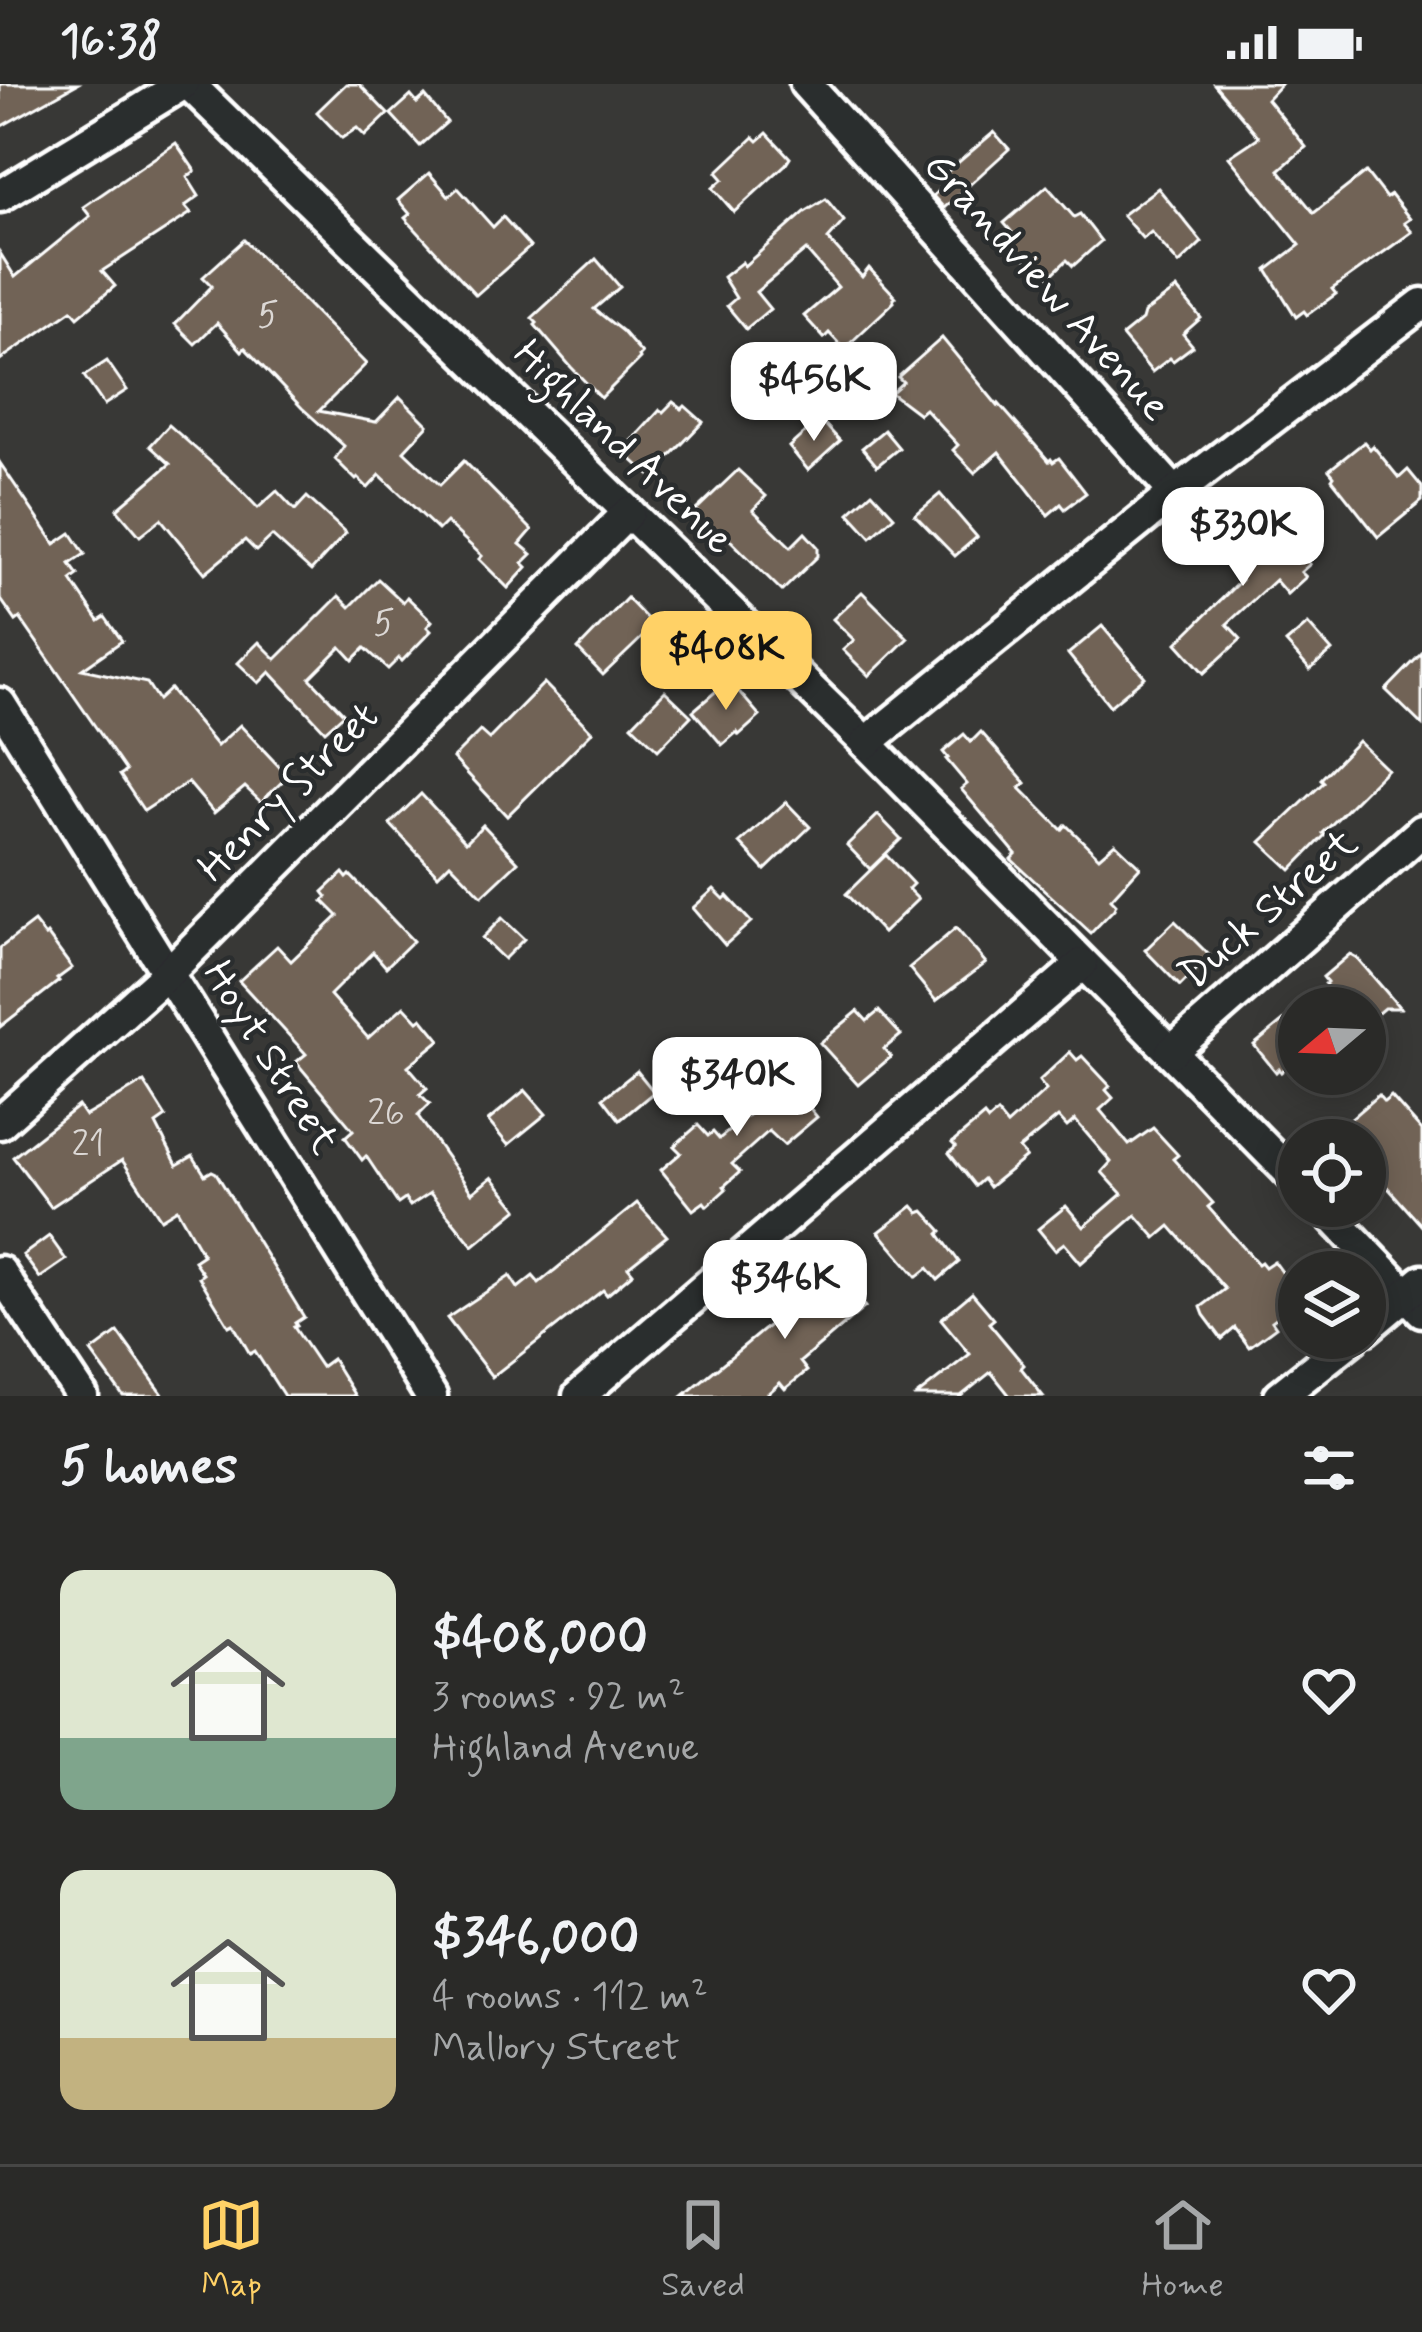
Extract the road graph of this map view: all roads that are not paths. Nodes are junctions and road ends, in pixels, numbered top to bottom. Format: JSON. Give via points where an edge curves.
{"nodes":[{"id":1,"x":186,"y":84,"type":"edge"},
{"id":2,"x":806,"y":84,"type":"edge"},
{"id":3,"x":0,"y":196,"type":"edge"},
{"id":4,"x":1422,"y":304,"type":"edge"},
{"id":5,"x":1175,"y":493,"type":"junction"},
{"id":6,"x":628,"y":512,"type":"junction"},
{"id":7,"x":0,"y":704,"type":"edge"},
{"id":8,"x":866,"y":743,"type":"junction"},
{"id":9,"x":1422,"y":831,"type":"edge"},
{"id":10,"x":1082,"y":964,"type":"junction"},
{"id":11,"x":168,"y":973,"type":"junction"},
{"id":12,"x":1172,"y":1052,"type":"junction"},
{"id":13,"x":0,"y":1123,"type":"edge"},
{"id":14,"x":1278,"y":1161,"type":"edge"},
{"id":15,"x":1345,"y":1227,"type":"edge"},
{"id":16,"x":0,"y":1273,"type":"edge"},
{"id":17,"x":1418,"y":1295,"type":"edge"},
{"id":18,"x":1386,"y":1315,"type":"edge"},
{"id":19,"x":1327,"y":1359,"type":"edge"},
{"id":20,"x":82,"y":1396,"type":"edge"},
{"id":21,"x":430,"y":1396,"type":"edge"},
{"id":22,"x":579,"y":1396,"type":"edge"},
{"id":23,"x":1280,"y":1396,"type":"edge"}],
"edges":[{"from":1,"to":3,"type":"street"},
{"from":1,"to":6,"type":"street","name":"Highland Avenue"},
{"from":2,"to":5,"type":"street","name":"Grandview Avenue"},
{"from":4,"to":5,"type":"street"},
{"from":5,"to":8,"type":"street"},
{"from":6,"to":8,"type":"street","name":"Highland Avenue"},
{"from":6,"to":11,"type":"street","name":"Henry Street"},
{"from":7,"to":11,"type":"street","name":"Hoyt Street"},
{"from":8,"to":10,"type":"street","name":"Highland Avenue"},
{"from":9,"to":12,"type":"street","name":"Duck Street"},
{"from":10,"to":12,"type":"street","name":"Highland Avenue"},
{"from":10,"to":22,"type":"street"},
{"from":11,"to":13,"type":"street","name":"Henry Street"},
{"from":11,"to":21,"type":"street","name":"Hoyt Street"},
{"from":12,"to":14,"type":"street","name":"Highland Avenue"},
{"from":15,"to":17,"type":"street"},
{"from":16,"to":20,"type":"street"},
{"from":17,"to":18,"type":"street"},
{"from":19,"to":23,"type":"street"}]}
